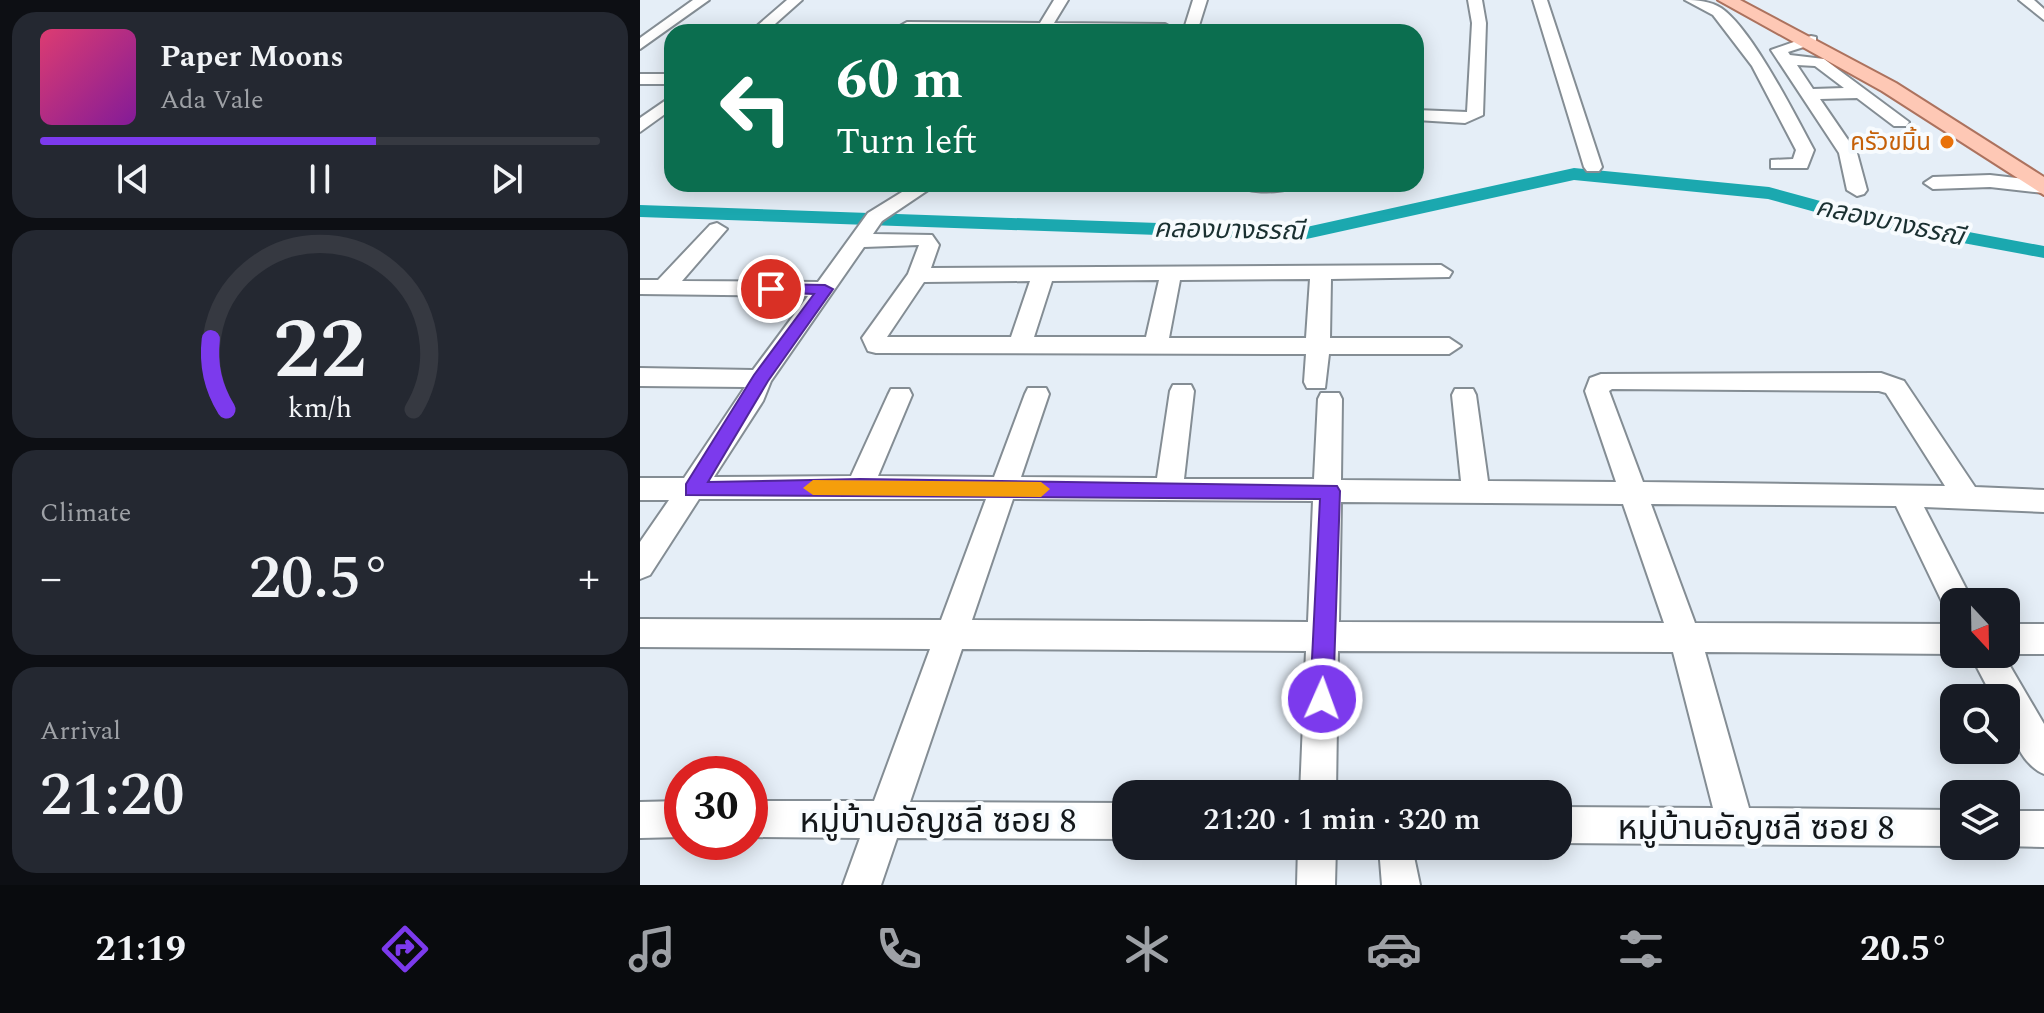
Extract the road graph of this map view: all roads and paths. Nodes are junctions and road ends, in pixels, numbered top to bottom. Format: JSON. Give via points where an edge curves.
{"nodes":[{"id":1,"x":702,"y":0,"type":"edge"},
{"id":2,"x":795,"y":0,"type":"edge"},
{"id":3,"x":1061,"y":0,"type":"edge"},
{"id":4,"x":1200,"y":0,"type":"edge"},
{"id":5,"x":1475,"y":0,"type":"edge"},
{"id":6,"x":1540,"y":0,"type":"edge"},
{"id":7,"x":2026,"y":0,"type":"edge"},
{"id":8,"x":1733,"y":5,"type":"edge"},
{"id":9,"x":1694,"y":6,"type":"edge"},
{"id":10,"x":2044,"y":16,"type":"edge"},
{"id":11,"x":669,"y":24,"type":"edge"},
{"id":12,"x":766,"y":24,"type":"edge"},
{"id":13,"x":1045,"y":24,"type":"edge"},
{"id":14,"x":1192,"y":24,"type":"edge"},
{"id":15,"x":664,"y":28,"type":"edge"},
{"id":16,"x":1811,"y":40,"type":"junction"},
{"id":17,"x":640,"y":45,"type":"edge"},
{"id":18,"x":1783,"y":59,"type":"junction"},
{"id":19,"x":640,"y":79,"type":"edge"},
{"id":20,"x":664,"y":79,"type":"edge"},
{"id":21,"x":1861,"y":93,"type":"junction"},
{"id":22,"x":1811,"y":94,"type":"junction"},
{"id":23,"x":664,"y":108,"type":"edge"},
{"id":24,"x":1424,"y":115,"type":"edge"},
{"id":25,"x":1900,"y":122,"type":"dead end"},
{"id":26,"x":640,"y":127,"type":"edge"},
{"id":27,"x":1777,"y":164,"type":"dead end"},
{"id":28,"x":1593,"y":167,"type":"dead end"},
{"id":29,"x":2044,"y":171,"type":"edge"},
{"id":30,"x":1933,"y":183,"type":"dead end"},
{"id":31,"x":2044,"y":188,"type":"edge"},
{"id":32,"x":1857,"y":190,"type":"dead end"},
{"id":33,"x":917,"y":192,"type":"edge"},
{"id":34,"x":717,"y":229,"type":"dead end"},
{"id":35,"x":866,"y":229,"type":"junction"},
{"id":36,"x":1044,"y":272,"type":"junction"},
{"id":37,"x":1441,"y":272,"type":"dead end"},
{"id":38,"x":1171,"y":273,"type":"junction"},
{"id":39,"x":1321,"y":273,"type":"junction"},
{"id":40,"x":918,"y":275,"type":"junction"},
{"id":41,"x":640,"y":287,"type":"edge"},
{"id":42,"x":664,"y":287,"type":"junction"},
{"id":43,"x":825,"y":289,"type":"junction"},
{"id":44,"x":1449,"y":346,"type":"dead end"},
{"id":45,"x":1019,"y":347,"type":"junction"},
{"id":46,"x":1156,"y":347,"type":"junction"},
{"id":47,"x":1317,"y":347,"type":"junction"},
{"id":48,"x":640,"y":377,"type":"edge"},
{"id":49,"x":760,"y":379,"type":"junction"},
{"id":50,"x":1182,"y":391,"type":"dead end"},
{"id":51,"x":1037,"y":394,"type":"dead end"},
{"id":52,"x":900,"y":395,"type":"dead end"},
{"id":53,"x":1464,"y":395,"type":"dead end"},
{"id":54,"x":860,"y":487,"type":"junction"},
{"id":55,"x":640,"y":489,"type":"edge"},
{"id":56,"x":1005,"y":489,"type":"junction"},
{"id":57,"x":1169,"y":489,"type":"junction"},
{"id":58,"x":692,"y":490,"type":"junction"},
{"id":59,"x":1330,"y":491,"type":"junction"},
{"id":60,"x":1476,"y":493,"type":"junction"},
{"id":61,"x":1634,"y":494,"type":"junction"},
{"id":62,"x":1904,"y":495,"type":"junction"},
{"id":63,"x":1967,"y":497,"type":"junction"},
{"id":64,"x":2044,"y":501,"type":"edge"},
{"id":65,"x":640,"y":566,"type":"edge"},
{"id":66,"x":1951,"y":588,"type":"edge"},
{"id":67,"x":953,"y":632,"type":"junction"},
{"id":68,"x":640,"y":633,"type":"edge"},
{"id":69,"x":1324,"y":635,"type":"junction"},
{"id":70,"x":1685,"y":638,"type":"junction"},
{"id":71,"x":1940,"y":639,"type":"edge"},
{"id":72,"x":2020,"y":639,"type":"edge"},
{"id":73,"x":2044,"y":639,"type":"edge"},
{"id":74,"x":1994,"y":668,"type":"edge"},
{"id":75,"x":2044,"y":757,"type":"edge"},
{"id":76,"x":1319,"y":780,"type":"edge"},
{"id":77,"x":664,"y":819,"type":"edge"},
{"id":78,"x":768,"y":819,"type":"edge"},
{"id":79,"x":886,"y":819,"type":"junction"},
{"id":80,"x":640,"y":820,"type":"edge"},
{"id":81,"x":1112,"y":821,"type":"edge"},
{"id":82,"x":1572,"y":825,"type":"edge"},
{"id":83,"x":1736,"y":827,"type":"junction"},
{"id":84,"x":1940,"y":828,"type":"edge"},
{"id":85,"x":2020,"y":829,"type":"edge"},
{"id":86,"x":2044,"y":829,"type":"edge"},
{"id":87,"x":1317,"y":860,"type":"edge"},
{"id":88,"x":862,"y":885,"type":"edge"},
{"id":89,"x":1316,"y":885,"type":"edge"}],
"edges":[{"from":1,"to":11,"type":"street"},
{"from":2,"to":12,"type":"street"},
{"from":3,"to":13,"type":"street"},
{"from":4,"to":14,"type":"street"},
{"from":5,"to":24,"type":"street","via":[[1475,115]]},
{"from":6,"to":28,"type":"street"},
{"from":7,"to":10,"type":"street"},
{"from":8,"to":9,"type":"street"},
{"from":8,"to":16,"type":"main road"},
{"from":8,"to":27,"type":"street","via":[[1805,150],[1801,164]]},
{"from":8,"to":29,"type":"main road","via":[[1822,36],[1939,102]]},
{"from":15,"to":17,"type":"street"},
{"from":16,"to":18,"type":"street","via":[[1780,48]]},
{"from":16,"to":31,"type":"main road","via":[[1931,110]]},
{"from":18,"to":21,"type":"street","via":[[1819,62]]},
{"from":18,"to":22,"type":"street"},
{"from":19,"to":20,"type":"street"},
{"from":21,"to":22,"type":"street"},
{"from":21,"to":25,"type":"street"},
{"from":22,"to":32,"type":"street","via":[[1848,153]]},
{"from":23,"to":26,"type":"street"},
{"from":30,"to":31,"type":"street","via":[[1990,181]]},
{"from":33,"to":35,"type":"street"},
{"from":34,"to":42,"type":"street"},
{"from":35,"to":40,"type":"street","via":[[925,239],[929,245]]},
{"from":35,"to":43,"type":"street"},
{"from":36,"to":38,"type":"street"},
{"from":36,"to":40,"type":"street"},
{"from":36,"to":45,"type":"street"},
{"from":37,"to":39,"type":"street"},
{"from":38,"to":39,"type":"street"},
{"from":38,"to":46,"type":"street"},
{"from":39,"to":47,"type":"street"},
{"from":40,"to":45,"type":"street","via":[[874,338],[876,345]]},
{"from":41,"to":42,"type":"street"},
{"from":42,"to":43,"type":"street"},
{"from":43,"to":49,"type":"street"},
{"from":44,"to":47,"type":"street"},
{"from":45,"to":46,"type":"street"},
{"from":46,"to":47,"type":"street"},
{"from":47,"to":59,"type":"street"},
{"from":48,"to":49,"type":"street"},
{"from":49,"to":58,"type":"street"},
{"from":50,"to":57,"type":"street"},
{"from":51,"to":56,"type":"street"},
{"from":52,"to":54,"type":"street"},
{"from":53,"to":60,"type":"street"},
{"from":54,"to":56,"type":"street"},
{"from":54,"to":58,"type":"street"},
{"from":55,"to":58,"type":"street"},
{"from":56,"to":57,"type":"street"},
{"from":56,"to":67,"type":"street"},
{"from":57,"to":59,"type":"street"},
{"from":58,"to":65,"type":"street"},
{"from":59,"to":60,"type":"street"},
{"from":59,"to":69,"type":"street"},
{"from":60,"to":61,"type":"street"},
{"from":61,"to":62,"type":"street"},
{"from":61,"to":63,"type":"street","via":[[1597,391],[1599,384],[1610,380],[1881,382],[1895,387]]},
{"from":61,"to":70,"type":"street"},
{"from":62,"to":63,"type":"street"},
{"from":62,"to":66,"type":"street"},
{"from":63,"to":64,"type":"street"},
{"from":67,"to":68,"type":"street"},
{"from":67,"to":69,"type":"street"},
{"from":67,"to":79,"type":"street"},
{"from":69,"to":70,"type":"street"},
{"from":69,"to":76,"type":"street"},
{"from":70,"to":71,"type":"street"},
{"from":70,"to":83,"type":"street"},
{"from":72,"to":73,"type":"street"},
{"from":74,"to":75,"type":"street"},
{"from":77,"to":80,"type":"street"},
{"from":78,"to":79,"type":"street","name":"หมู่บ้านอัญชลี ซอย 8"},
{"from":79,"to":81,"type":"street","name":"หมู่บ้านอัญชลี ซอย 8"},
{"from":79,"to":88,"type":"street"},
{"from":82,"to":83,"type":"street","name":"หมู่บ้านอัญชลี ซอย 8"},
{"from":83,"to":84,"type":"street","name":"หมู่บ้านอัญชลี ซอย 8"},
{"from":85,"to":86,"type":"street"},
{"from":87,"to":89,"type":"street"}]}
